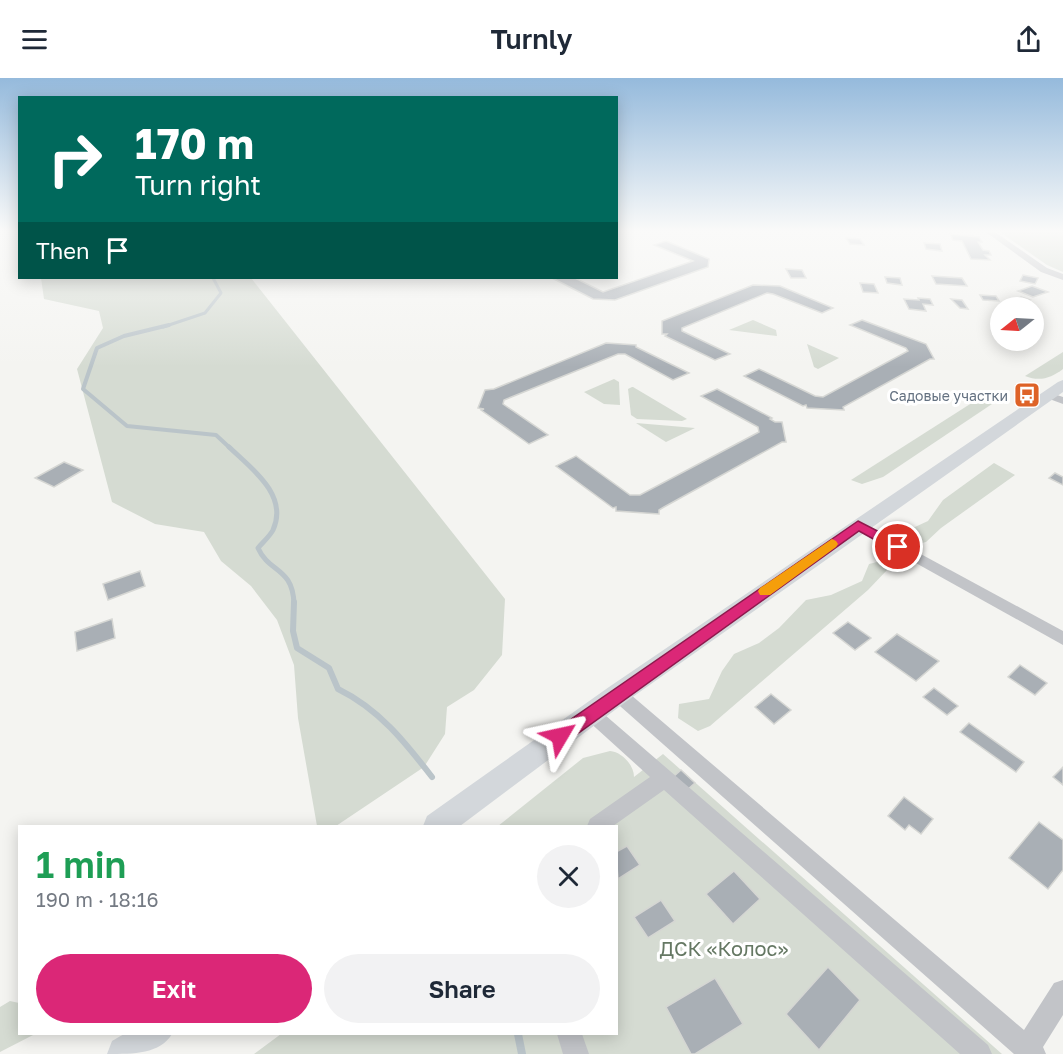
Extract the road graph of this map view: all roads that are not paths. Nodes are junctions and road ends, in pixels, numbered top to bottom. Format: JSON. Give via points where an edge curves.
{"nodes":[{"id":1,"x":1058,"y":393,"type":"edge"},
{"id":2,"x":858,"y":525,"type":"junction"},
{"id":3,"x":1063,"y":639,"type":"edge"},
{"id":4,"x":618,"y":694,"type":"junction"},
{"id":5,"x":592,"y":714,"type":"junction"},
{"id":6,"x":664,"y":779,"type":"junction"},
{"id":7,"x":438,"y":825,"type":"edge"},
{"id":8,"x":598,"y":825,"type":"edge"},
{"id":9,"x":1063,"y":992,"type":"edge"},
{"id":10,"x":153,"y":1035,"type":"edge"},
{"id":11,"x":570,"y":1035,"type":"edge"},
{"id":12,"x":1030,"y":1052,"type":"edge"},
{"id":13,"x":125,"y":1054,"type":"edge"},
{"id":14,"x":576,"y":1054,"type":"edge"},
{"id":15,"x":979,"y":1054,"type":"edge"}],
"edges":[{"from":1,"to":2,"type":"main road"},
{"from":2,"to":3,"type":"street"},
{"from":2,"to":4,"type":"main road"},
{"from":4,"to":5,"type":"main road"},
{"from":4,"to":12,"type":"street"},
{"from":5,"to":6,"type":"street"},
{"from":5,"to":7,"type":"main road"},
{"from":6,"to":8,"type":"street"},
{"from":6,"to":15,"type":"street"},
{"from":9,"to":12,"type":"street"},
{"from":10,"to":13,"type":"main road"},
{"from":11,"to":14,"type":"street"}]}
